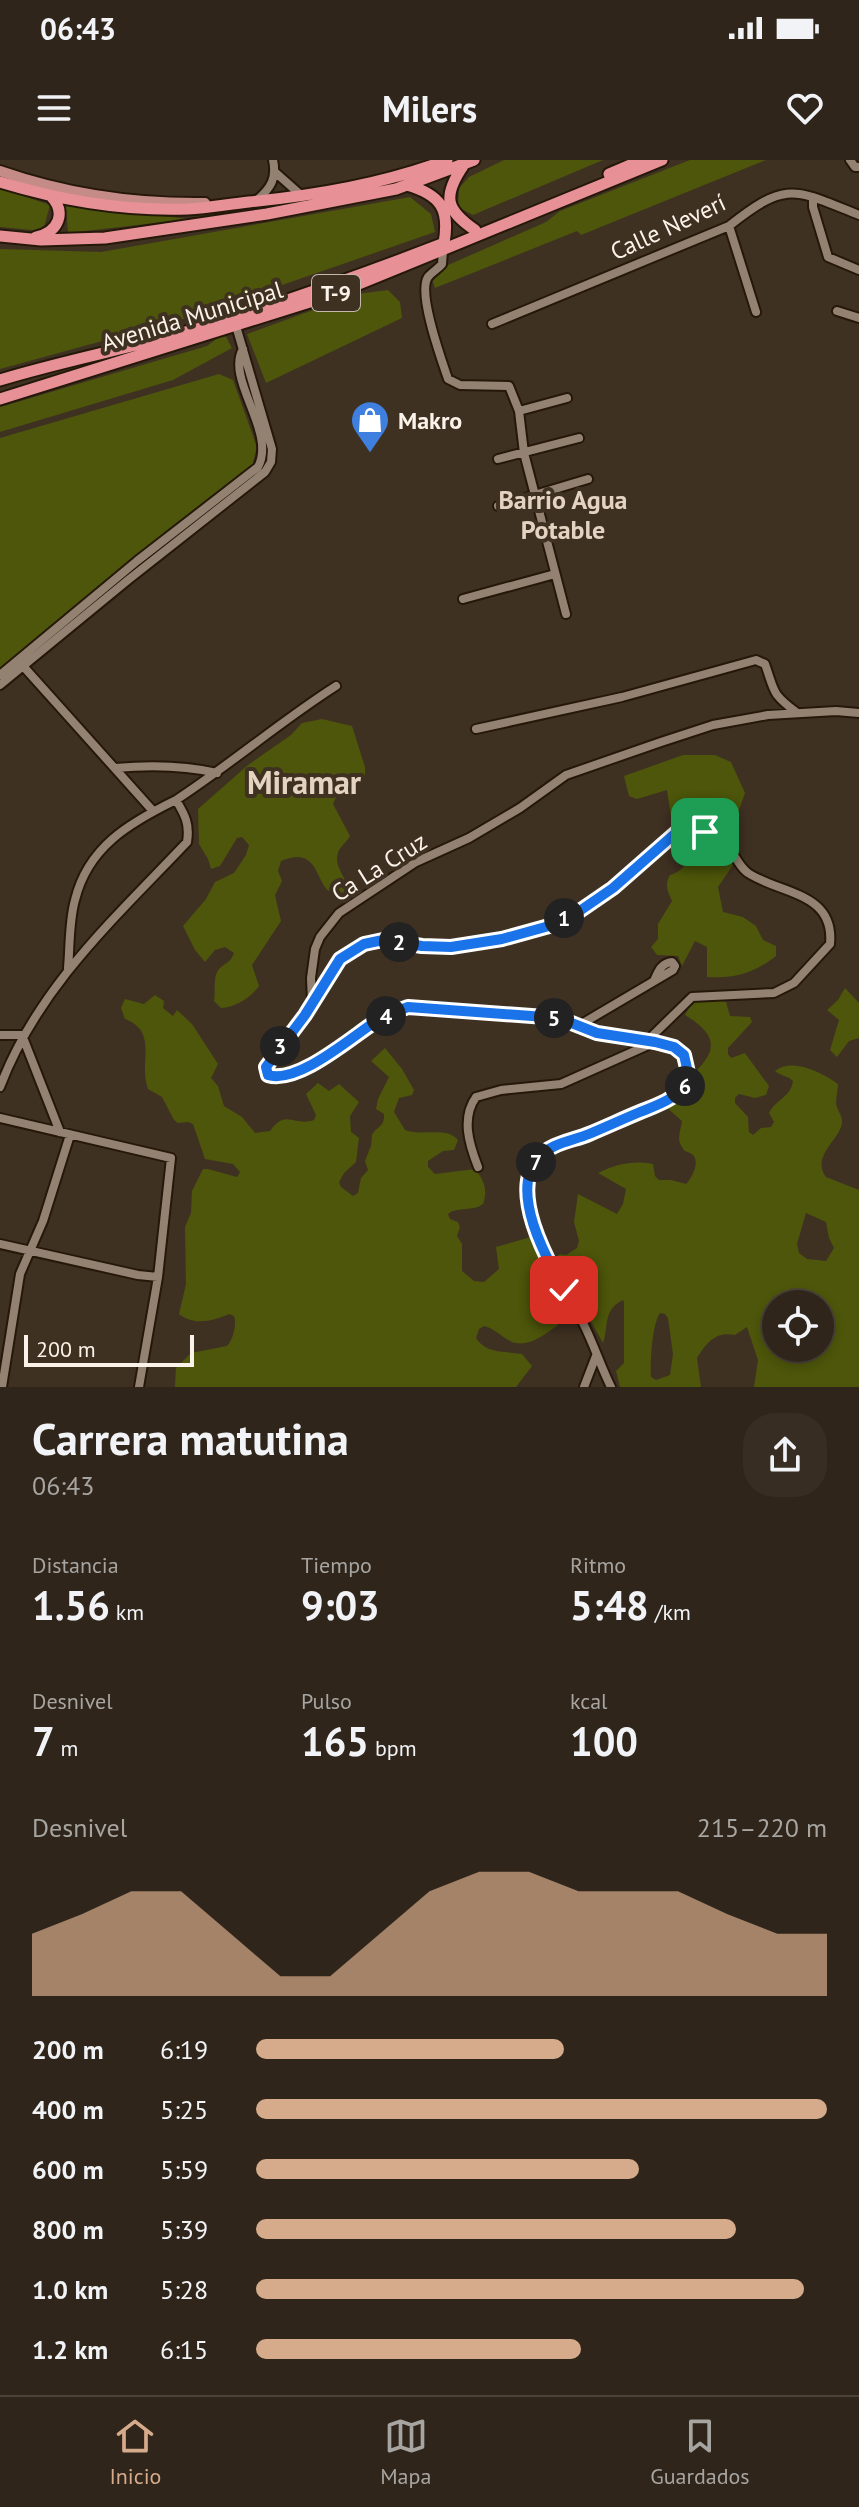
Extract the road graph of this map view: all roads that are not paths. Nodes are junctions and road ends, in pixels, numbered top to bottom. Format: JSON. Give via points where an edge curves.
{"nodes":[{"id":1,"x":273,"y":160,"type":"edge"},
{"id":2,"x":447,"y":160,"type":"edge"},
{"id":3,"x":642,"y":160,"type":"edge"},
{"id":4,"x":662,"y":160,"type":"edge"},
{"id":5,"x":850,"y":160,"type":"edge"},
{"id":6,"x":469,"y":162,"type":"edge"},
{"id":7,"x":859,"y":167,"type":"edge"},
{"id":8,"x":0,"y":173,"type":"edge"},
{"id":9,"x":276,"y":173,"type":"junction"},
{"id":10,"x":0,"y":182,"type":"edge"},
{"id":11,"x":407,"y":185,"type":"junction"},
{"id":12,"x":50,"y":195,"type":"junction"},
{"id":13,"x":302,"y":196,"type":"junction"},
{"id":14,"x":813,"y":197,"type":"junction"},
{"id":15,"x":252,"y":201,"type":"junction"},
{"id":16,"x":859,"y":215,"type":"edge"},
{"id":17,"x":729,"y":226,"type":"junction"},
{"id":18,"x":475,"y":230,"type":"junction"},
{"id":19,"x":0,"y":236,"type":"edge"},
{"id":20,"x":24,"y":238,"type":"junction"},
{"id":21,"x":444,"y":247,"type":"junction"},
{"id":22,"x":859,"y":270,"type":"edge"},
{"id":23,"x":837,"y":311,"type":"dead end"},
{"id":24,"x":756,"y":312,"type":"dead end"},
{"id":25,"x":859,"y":318,"type":"edge"},
{"id":26,"x":492,"y":324,"type":"dead end"},
{"id":27,"x":236,"y":326,"type":"junction"},
{"id":28,"x":243,"y":349,"type":"junction"},
{"id":29,"x":0,"y":380,"type":"edge"},
{"id":30,"x":567,"y":398,"type":"dead end"},
{"id":31,"x":0,"y":399,"type":"edge"},
{"id":32,"x":519,"y":411,"type":"junction"},
{"id":33,"x":579,"y":438,"type":"dead end"},
{"id":34,"x":524,"y":453,"type":"junction"},
{"id":35,"x":498,"y":459,"type":"dead end"},
{"id":36,"x":588,"y":479,"type":"dead end"},
{"id":37,"x":535,"y":494,"type":"junction"},
{"id":38,"x":498,"y":506,"type":"dead end"},
{"id":39,"x":570,"y":529,"type":"dead end"},
{"id":40,"x":547,"y":536,"type":"junction"},
{"id":41,"x":555,"y":574,"type":"junction"},
{"id":42,"x":463,"y":599,"type":"dead end"},
{"id":43,"x":566,"y":614,"type":"dead end"},
{"id":44,"x":23,"y":666,"type":"junction"},
{"id":45,"x":10,"y":668,"type":"junction"},
{"id":46,"x":0,"y":675,"type":"edge"},
{"id":47,"x":0,"y":685,"type":"edge"},
{"id":48,"x":336,"y":686,"type":"dead end"},
{"id":49,"x":797,"y":712,"type":"junction"},
{"id":50,"x":859,"y":713,"type":"edge"},
{"id":51,"x":476,"y":729,"type":"dead end"},
{"id":52,"x":115,"y":768,"type":"junction"},
{"id":53,"x":217,"y":773,"type":"junction"},
{"id":54,"x":176,"y":800,"type":"junction"},
{"id":55,"x":153,"y":811,"type":"junction"},
{"id":56,"x":68,"y":968,"type":"junction"},
{"id":57,"x":654,"y":981,"type":"dead end"},
{"id":58,"x":312,"y":1002,"type":"junction"},
{"id":59,"x":578,"y":1026,"type":"junction"},
{"id":60,"x":0,"y":1035,"type":"edge"},
{"id":61,"x":22,"y":1035,"type":"junction"},
{"id":62,"x":651,"y":1041,"type":"junction"},
{"id":63,"x":0,"y":1087,"type":"edge"},
{"id":64,"x":0,"y":1118,"type":"edge"},
{"id":65,"x":60,"y":1132,"type":"junction"},
{"id":66,"x":70,"y":1135,"type":"junction"},
{"id":67,"x":478,"y":1167,"type":"dead end"},
{"id":68,"x":0,"y":1244,"type":"edge"},
{"id":69,"x":29,"y":1252,"type":"junction"},
{"id":70,"x":158,"y":1277,"type":"junction"},
{"id":71,"x":597,"y":1355,"type":"junction"},
{"id":72,"x":2,"y":1387,"type":"edge"},
{"id":73,"x":139,"y":1387,"type":"edge"},
{"id":74,"x":584,"y":1387,"type":"edge"},
{"id":75,"x":611,"y":1387,"type":"edge"}],
"edges":[{"from":1,"to":9,"type":"street"},
{"from":2,"to":13,"type":"highway","via":[[359,187]]},
{"from":3,"to":18,"type":"highway","name":"Avenida Municipal","number":"T-9"},
{"from":4,"to":21,"type":"highway","name":"Avenida Municipal","number":"T-9"},
{"from":5,"to":7,"type":"street"},
{"from":6,"to":11,"type":"highway"},
{"from":6,"to":18,"type":"highway","via":[[452,182],[448,202],[457,218]]},
{"from":8,"to":12,"type":"highway"},
{"from":8,"to":15,"type":"main road","via":[[130,201]]},
{"from":9,"to":13,"type":"street"},
{"from":9,"to":15,"type":"street","via":[[266,192]]},
{"from":10,"to":12,"type":"highway"},
{"from":11,"to":20,"type":"highway","via":[[285,211],[120,236]]},
{"from":11,"to":21,"type":"highway","via":[[425,190],[441,205],[448,221]]},
{"from":12,"to":15,"type":"highway","via":[[151,208]]},
{"from":12,"to":20,"type":"highway","via":[[60,219],[48,234]]},
{"from":13,"to":15,"type":"highway"},
{"from":14,"to":16,"type":"street","name":"Calle Neverí"},
{"from":14,"to":17,"type":"street","name":"Calle Neverí","via":[[783,192]]},
{"from":14,"to":22,"type":"street","via":[[828,257]]},
{"from":17,"to":24,"type":"street"},
{"from":17,"to":26,"type":"street","name":"Calle Neverí"},
{"from":18,"to":21,"type":"highway","name":"Avenida Municipal","number":"T-9"},
{"from":19,"to":20,"type":"highway"},
{"from":21,"to":27,"type":"highway","name":"Avenida Municipal","number":"T-9","via":[[332,295]]},
{"from":21,"to":29,"type":"highway","name":"Avenida Municipal","number":"T-9","via":[[211,324]]},
{"from":21,"to":32,"type":"street","via":[[442,264],[428,277],[425,289],[448,379],[460,385],[509,386]]},
{"from":23,"to":25,"type":"street"},
{"from":27,"to":28,"type":"street"},
{"from":27,"to":31,"type":"highway","name":"Avenida Municipal","number":"T-9"},
{"from":28,"to":44,"type":"street","via":[[272,449],[265,472]]},
{"from":28,"to":45,"type":"street","via":[[238,363],[264,448],[258,467]]},
{"from":30,"to":32,"type":"street"},
{"from":32,"to":34,"type":"street"},
{"from":33,"to":34,"type":"street"},
{"from":34,"to":35,"type":"street"},
{"from":34,"to":37,"type":"street"},
{"from":36,"to":37,"type":"street"},
{"from":37,"to":38,"type":"street"},
{"from":37,"to":40,"type":"street"},
{"from":39,"to":40,"type":"street"},
{"from":40,"to":41,"type":"street"},
{"from":41,"to":42,"type":"street"},
{"from":41,"to":43,"type":"street"},
{"from":44,"to":45,"type":"street"},
{"from":44,"to":47,"type":"street"},
{"from":44,"to":52,"type":"street"},
{"from":45,"to":46,"type":"street"},
{"from":48,"to":53,"type":"street"},
{"from":49,"to":50,"type":"street","name":"Ca La Cruz"},
{"from":49,"to":51,"type":"street","via":[[780,701],[765,664],[756,660]]},
{"from":49,"to":58,"type":"street","name":"Ca La Cruz","via":[[713,725],[566,775],[494,823],[416,862],[339,913],[320,937]]},
{"from":52,"to":53,"type":"street","via":[[151,765]]},
{"from":52,"to":55,"type":"street"},
{"from":53,"to":54,"type":"street"},
{"from":54,"to":55,"type":"street"},
{"from":54,"to":56,"type":"street","via":[[189,829],[187,842]]},
{"from":55,"to":56,"type":"street","via":[[99,850],[84,874],[74,902]]},
{"from":56,"to":61,"type":"street"},
{"from":57,"to":59,"type":"street"},
{"from":58,"to":59,"type":"street","via":[[271,1057],[268,1075],[277,1077],[325,1058],[385,1016],[408,1007],[559,1018]]},
{"from":58,"to":62,"type":"street","via":[[340,959],[364,944],[383,940],[451,947],[549,926],[613,888],[678,831],[705,832],[720,839],[744,870],[761,881],[815,902],[828,924],[830,944],[794,983],[774,993],[692,997]]},
{"from":59,"to":62,"type":"street"},
{"from":60,"to":61,"type":"street"},
{"from":61,"to":63,"type":"street"},
{"from":61,"to":65,"type":"street"},
{"from":62,"to":67,"type":"street","via":[[561,1084],[476,1097],[468,1108],[467,1131]]},
{"from":62,"to":71,"type":"street","via":[[684,1055],[689,1077],[677,1095],[554,1146],[527,1176],[537,1234]]},
{"from":64,"to":65,"type":"street"},
{"from":65,"to":66,"type":"street"},
{"from":66,"to":69,"type":"street"},
{"from":66,"to":70,"type":"street","via":[[171,1158]]},
{"from":68,"to":69,"type":"street"},
{"from":69,"to":70,"type":"street"},
{"from":69,"to":72,"type":"street","via":[[20,1274]]},
{"from":70,"to":73,"type":"street"},
{"from":71,"to":74,"type":"street"},
{"from":71,"to":75,"type":"street"}]}
